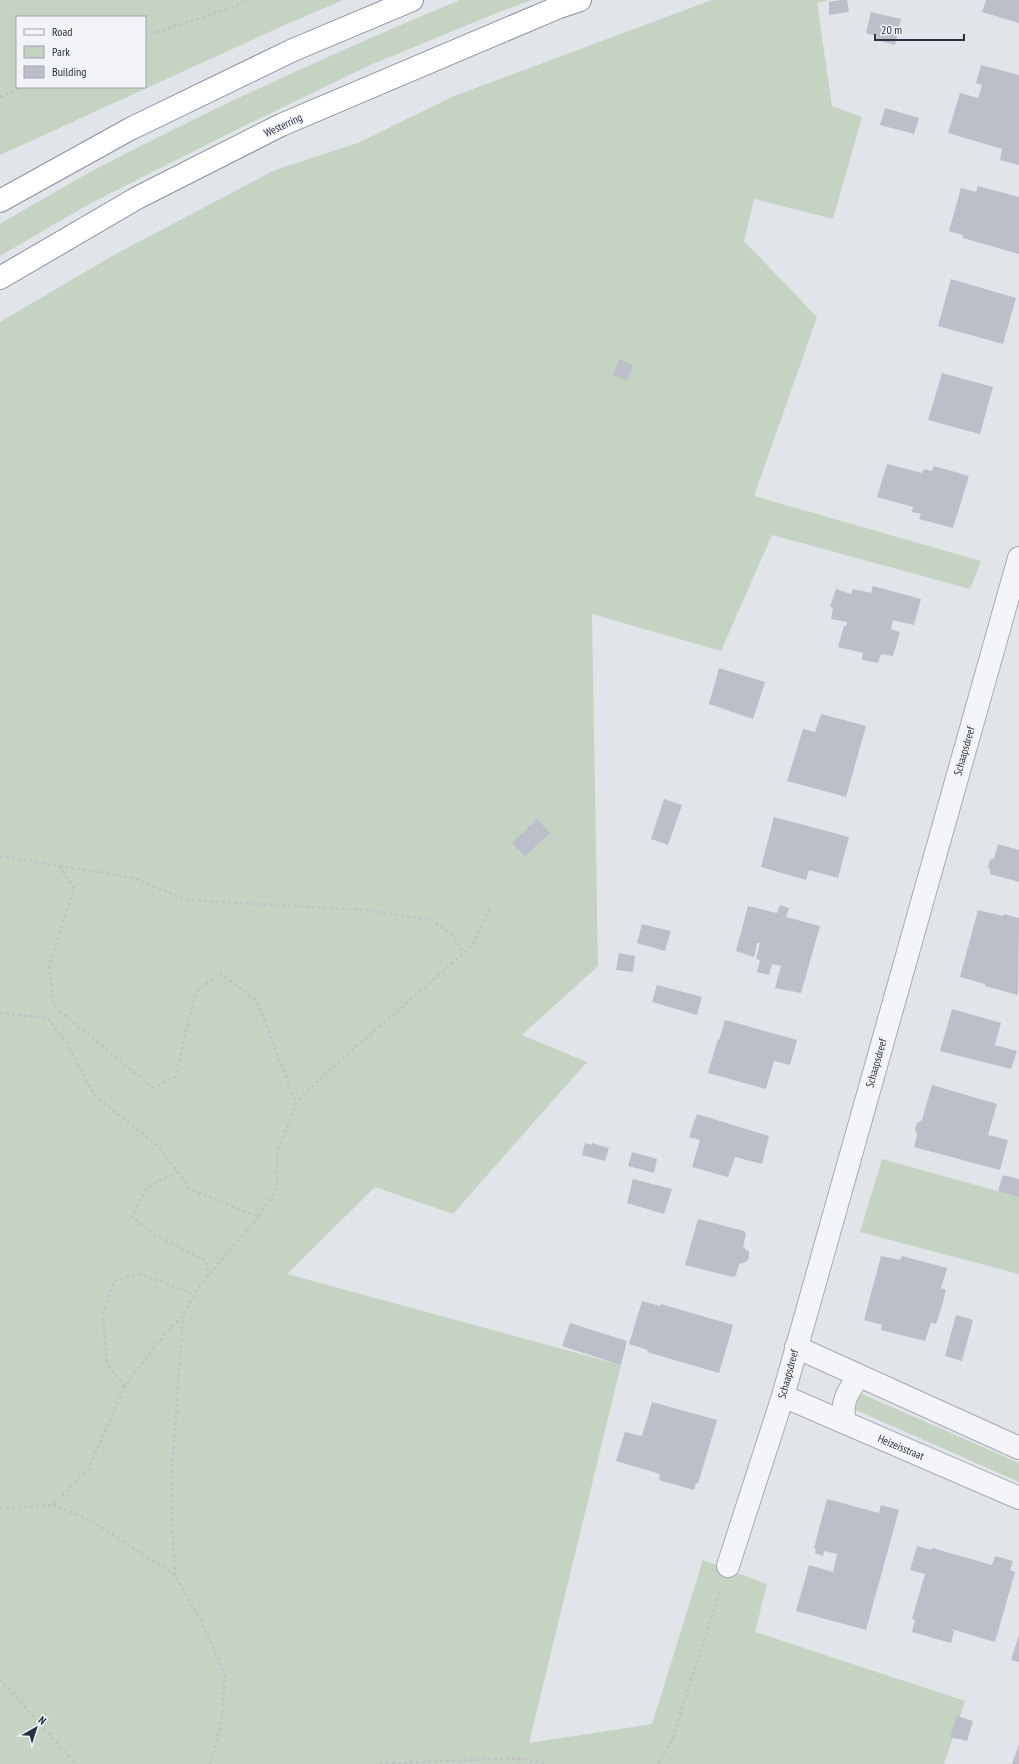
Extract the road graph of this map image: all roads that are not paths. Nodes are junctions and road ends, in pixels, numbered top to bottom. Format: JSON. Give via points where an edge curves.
{"nodes":[{"id":1,"x":412,"y":0,"type":"edge"},
{"id":2,"x":580,"y":0,"type":"edge"},
{"id":3,"x":0,"y":201,"type":"edge"},
{"id":4,"x":0,"y":278,"type":"edge"},
{"id":5,"x":1019,"y":558,"type":"edge"},
{"id":6,"x":796,"y":1347,"type":"junction"},
{"id":7,"x":860,"y":1376,"type":"junction"},
{"id":8,"x":783,"y":1396,"type":"junction"},
{"id":9,"x":846,"y":1423,"type":"junction"},
{"id":10,"x":1019,"y":1448,"type":"edge"},
{"id":11,"x":1019,"y":1498,"type":"edge"},
{"id":12,"x":728,"y":1566,"type":"road end"}],
"edges":[{"from":1,"to":3,"type":"highway","via":[[293,50],[130,129]]},
{"from":2,"to":4,"type":"highway","name":"Westerring","via":[[281,125],[137,198]]},
{"from":5,"to":6,"type":"street","name":"Schaapsdreef"},
{"from":6,"to":7,"type":"street"},
{"from":6,"to":8,"type":"street","name":"Schaapsdreef"},
{"from":7,"to":9,"type":"street","via":[[848,1390],[842,1413]]},
{"from":7,"to":10,"type":"street"},
{"from":8,"to":9,"type":"street","name":"Heizeisstraat"},
{"from":8,"to":12,"type":"street","name":"Schaapsdreef"},
{"from":9,"to":11,"type":"street","name":"Heizeisstraat"}]}
